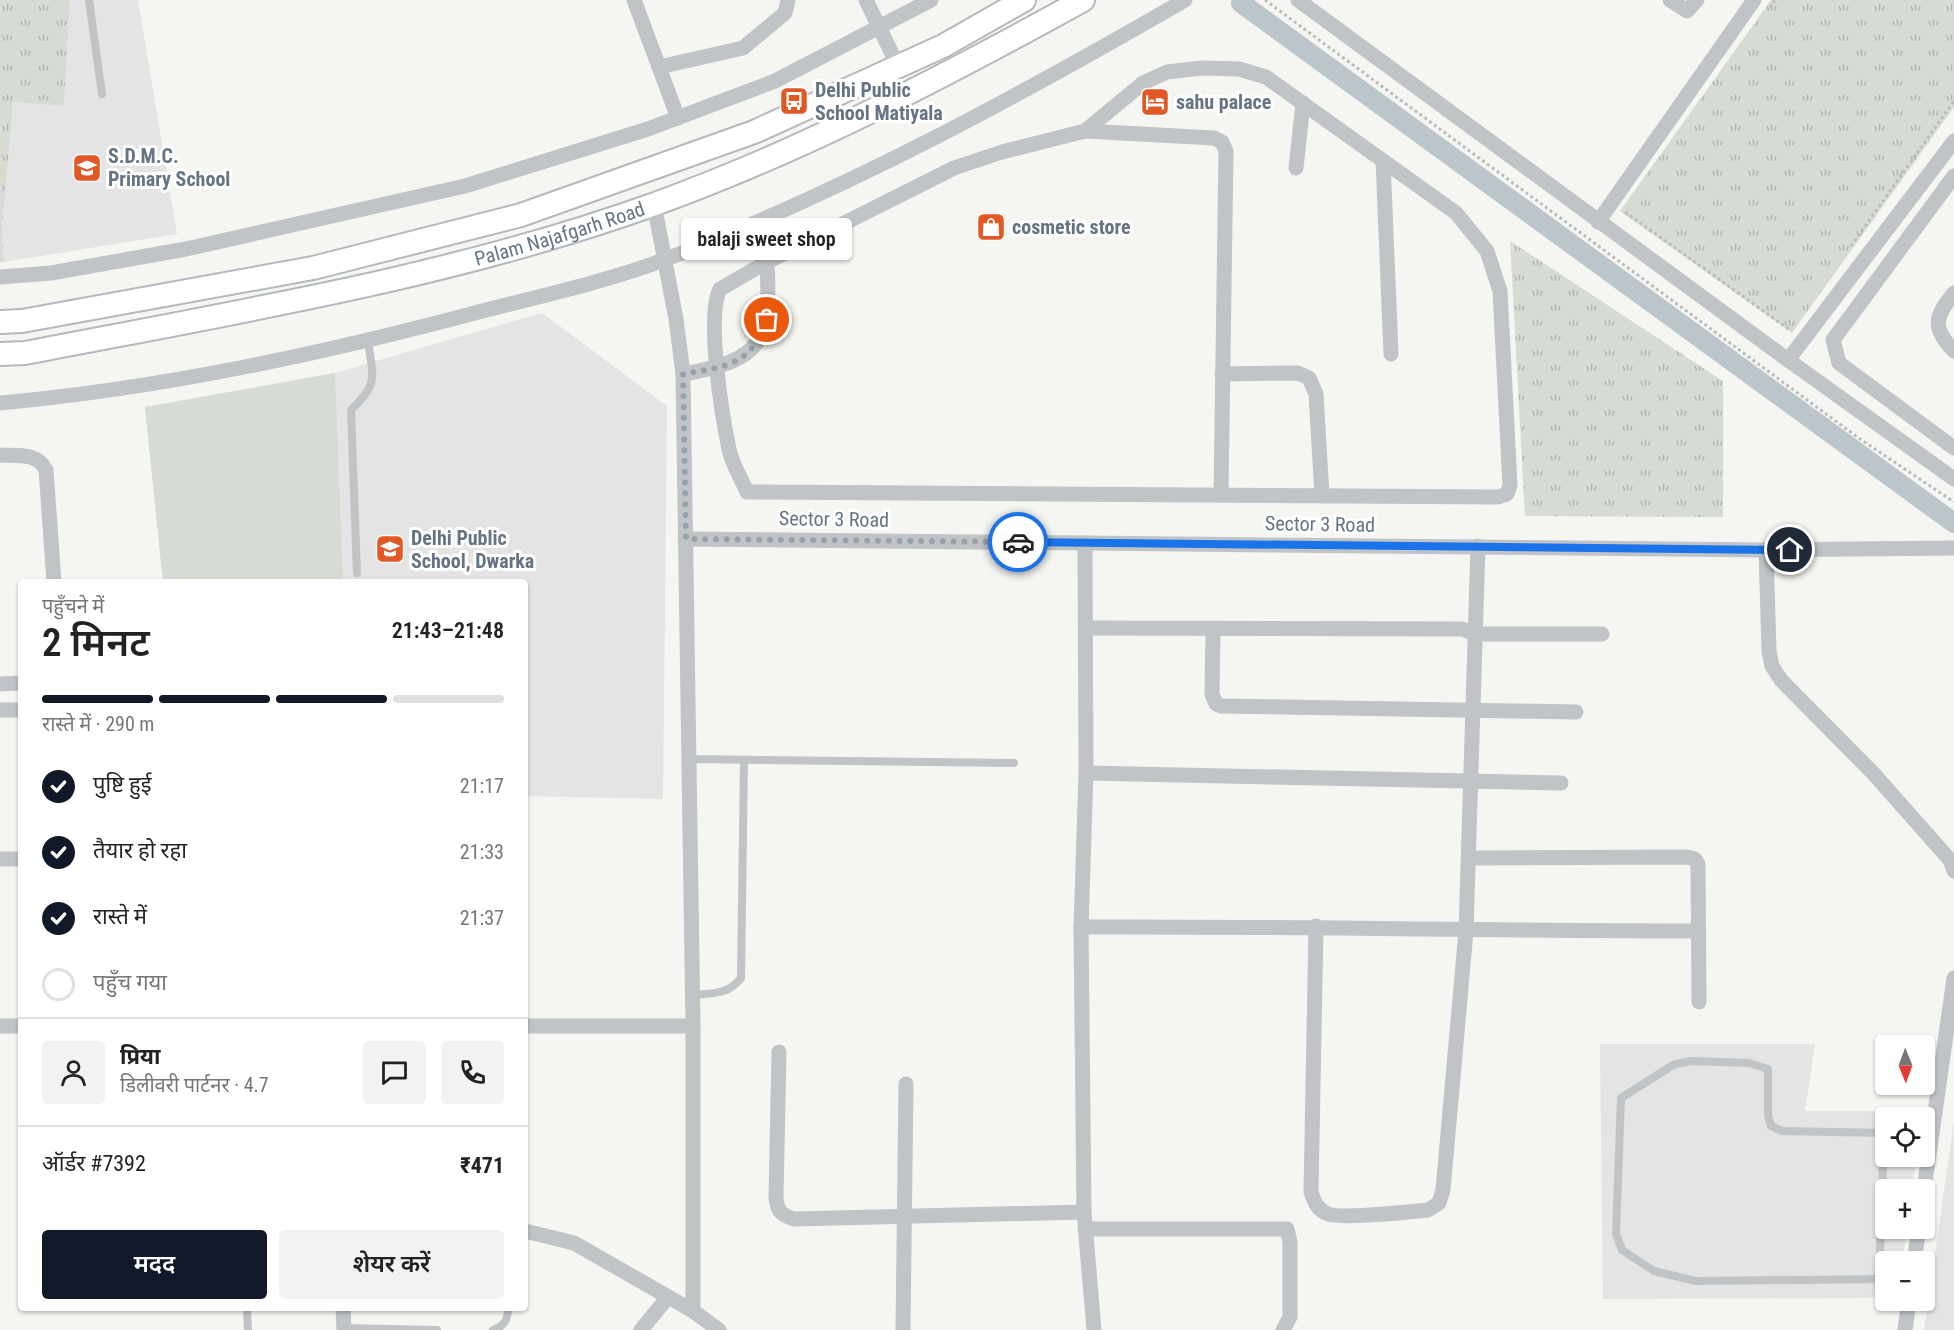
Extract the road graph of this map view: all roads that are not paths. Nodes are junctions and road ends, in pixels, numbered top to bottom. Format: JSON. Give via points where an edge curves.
{"nodes":[{"id":1,"x":89,"y":0,"type":"edge"},
{"id":2,"x":634,"y":0,"type":"edge"},
{"id":3,"x":788,"y":0,"type":"edge"},
{"id":4,"x":866,"y":0,"type":"edge"},
{"id":5,"x":931,"y":0,"type":"edge"},
{"id":6,"x":1024,"y":0,"type":"edge"},
{"id":7,"x":1083,"y":0,"type":"edge"},
{"id":8,"x":1185,"y":0,"type":"edge"},
{"id":9,"x":1298,"y":0,"type":"edge"},
{"id":10,"x":1670,"y":0,"type":"edge"},
{"id":11,"x":1697,"y":0,"type":"edge"},
{"id":12,"x":1754,"y":0,"type":"edge"},
{"id":13,"x":878,"y":26,"type":"junction"},
{"id":14,"x":898,"y":66,"type":"junction"},
{"id":15,"x":659,"y":67,"type":"junction"},
{"id":16,"x":102,"y":94,"type":"dead end"},
{"id":17,"x":1303,"y":104,"type":"junction"},
{"id":18,"x":678,"y":118,"type":"junction"},
{"id":19,"x":1085,"y":131,"type":"junction"},
{"id":20,"x":1954,"y":141,"type":"edge"},
{"id":21,"x":1383,"y":161,"type":"junction"},
{"id":22,"x":1937,"y":162,"type":"junction"},
{"id":23,"x":1296,"y":168,"type":"dead end"},
{"id":24,"x":1954,"y":176,"type":"edge"},
{"id":25,"x":654,"y":204,"type":"junction"},
{"id":26,"x":1598,"y":222,"type":"junction"},
{"id":27,"x":666,"y":259,"type":"junction"},
{"id":28,"x":767,"y":262,"type":"junction"},
{"id":29,"x":0,"y":277,"type":"edge"},
{"id":30,"x":1954,"y":293,"type":"edge"},
{"id":31,"x":0,"y":322,"type":"edge"},
{"id":32,"x":368,"y":341,"type":"junction"},
{"id":33,"x":1954,"y":351,"type":"edge"},
{"id":34,"x":0,"y":354,"type":"edge"},
{"id":35,"x":1391,"y":354,"type":"dead end"},
{"id":36,"x":1788,"y":360,"type":"junction"},
{"id":37,"x":718,"y":368,"type":"junction"},
{"id":38,"x":683,"y":374,"type":"junction"},
{"id":39,"x":1222,"y":374,"type":"junction"},
{"id":40,"x":0,"y":403,"type":"edge"},
{"id":41,"x":1954,"y":448,"type":"edge"},
{"id":42,"x":0,"y":455,"type":"edge"},
{"id":43,"x":1954,"y":480,"type":"edge"},
{"id":44,"x":1221,"y":495,"type":"junction"},
{"id":45,"x":1322,"y":496,"type":"junction"},
{"id":46,"x":686,"y":539,"type":"junction"},
{"id":47,"x":1085,"y":543,"type":"junction"},
{"id":48,"x":1478,"y":546,"type":"junction"},
{"id":49,"x":1954,"y":548,"type":"edge"},
{"id":50,"x":1766,"y":550,"type":"junction"},
{"id":51,"x":357,"y":573,"type":"dead end"},
{"id":52,"x":54,"y":579,"type":"edge"},
{"id":53,"x":1086,"y":628,"type":"junction"},
{"id":54,"x":1214,"y":630,"type":"junction"},
{"id":55,"x":1475,"y":634,"type":"junction"},
{"id":56,"x":1602,"y":634,"type":"dead end"},
{"id":57,"x":18,"y":683,"type":"edge"},
{"id":58,"x":0,"y":684,"type":"edge"},
{"id":59,"x":1473,"y":708,"type":"junction"},
{"id":60,"x":0,"y":710,"type":"edge"},
{"id":61,"x":18,"y":710,"type":"edge"},
{"id":62,"x":1576,"y":712,"type":"dead end"},
{"id":63,"x":689,"y":759,"type":"junction"},
{"id":64,"x":744,"y":760,"type":"junction"},
{"id":65,"x":1014,"y":764,"type":"dead end"},
{"id":66,"x":1086,"y":773,"type":"junction"},
{"id":67,"x":1472,"y":781,"type":"junction"},
{"id":68,"x":1561,"y":783,"type":"dead end"},
{"id":69,"x":1469,"y":858,"type":"junction"},
{"id":70,"x":0,"y":859,"type":"edge"},
{"id":71,"x":18,"y":859,"type":"edge"},
{"id":72,"x":1954,"y":871,"type":"edge"},
{"id":73,"x":1316,"y":926,"type":"junction"},
{"id":74,"x":1081,"y":927,"type":"junction"},
{"id":75,"x":1466,"y":931,"type":"junction"},
{"id":76,"x":1699,"y":931,"type":"junction"},
{"id":77,"x":1954,"y":978,"type":"edge"},
{"id":78,"x":693,"y":995,"type":"junction"},
{"id":79,"x":1699,"y":1002,"type":"dead end"},
{"id":80,"x":0,"y":1026,"type":"edge"},
{"id":81,"x":18,"y":1026,"type":"edge"},
{"id":82,"x":528,"y":1026,"type":"edge"},
{"id":83,"x":693,"y":1026,"type":"junction"},
{"id":84,"x":779,"y":1052,"type":"dead end"},
{"id":85,"x":906,"y":1084,"type":"dead end"},
{"id":86,"x":1932,"y":1107,"type":"edge"},
{"id":87,"x":1875,"y":1133,"type":"edge"},
{"id":88,"x":1884,"y":1167,"type":"edge"},
{"id":89,"x":1084,"y":1212,"type":"junction"},
{"id":90,"x":906,"y":1216,"type":"junction"},
{"id":91,"x":1085,"y":1228,"type":"junction"},
{"id":92,"x":528,"y":1233,"type":"edge"},
{"id":93,"x":1883,"y":1251,"type":"edge"},
{"id":94,"x":1875,"y":1279,"type":"edge"},
{"id":95,"x":668,"y":1297,"type":"junction"},
{"id":96,"x":247,"y":1311,"type":"edge"},
{"id":97,"x":343,"y":1311,"type":"edge"},
{"id":98,"x":508,"y":1311,"type":"edge"},
{"id":99,"x":693,"y":1311,"type":"junction"},
{"id":100,"x":1908,"y":1311,"type":"edge"},
{"id":101,"x":344,"y":1329,"type":"edge"},
{"id":102,"x":248,"y":1330,"type":"edge"},
{"id":103,"x":437,"y":1330,"type":"edge"},
{"id":104,"x":493,"y":1330,"type":"edge"},
{"id":105,"x":641,"y":1330,"type":"edge"},
{"id":106,"x":719,"y":1330,"type":"edge"},
{"id":107,"x":903,"y":1330,"type":"edge"},
{"id":108,"x":1094,"y":1330,"type":"edge"},
{"id":109,"x":1283,"y":1330,"type":"edge"},
{"id":110,"x":1905,"y":1330,"type":"edge"}],
"edges":[{"from":1,"to":16,"type":"lane"},
{"from":2,"to":15,"type":"street"},
{"from":3,"to":15,"type":"street","via":[[785,13],[743,48]]},
{"from":4,"to":13,"type":"street"},
{"from":5,"to":13,"type":"street"},
{"from":6,"to":14,"type":"main road","name":"Palam Najafgarh Road","via":[[943,46]]},
{"from":7,"to":25,"type":"main road","name":"Palam Najafgarh Road","via":[[953,72],[765,160]]},
{"from":8,"to":27,"type":"street","via":[[1058,74],[935,138],[796,204]]},
{"from":9,"to":26,"type":"street"},
{"from":10,"to":11,"type":"street","via":[[1687,11]]},
{"from":12,"to":26,"type":"street"},
{"from":13,"to":14,"type":"street"},
{"from":13,"to":18,"type":"street","via":[[775,81]]},
{"from":14,"to":31,"type":"main road","name":"Palam Najafgarh Road","via":[[754,132],[521,215],[313,268]]},
{"from":15,"to":18,"type":"street"},
{"from":17,"to":19,"type":"street","via":[[1266,77],[1239,69],[1167,72],[1143,83]]},
{"from":17,"to":21,"type":"street"},
{"from":17,"to":23,"type":"street"},
{"from":18,"to":29,"type":"street","via":[[465,186],[186,249],[51,273]]},
{"from":19,"to":28,"type":"street","via":[[954,168]]},
{"from":19,"to":39,"type":"street","via":[[1214,138],[1222,142],[1226,151]]},
{"from":20,"to":22,"type":"street"},
{"from":21,"to":35,"type":"street"},
{"from":21,"to":45,"type":"street","via":[[1456,213],[1487,251],[1500,291],[1510,484],[1508,494],[1498,497]]},
{"from":22,"to":24,"type":"street"},
{"from":22,"to":36,"type":"street"},
{"from":24,"to":41,"type":"street","via":[[1833,340],[1839,363]]},
{"from":25,"to":27,"type":"street"},
{"from":25,"to":34,"type":"main road","name":"Palam Najafgarh Road","via":[[529,244],[318,297]]},
{"from":26,"to":36,"type":"street"},
{"from":27,"to":32,"type":"street"},
{"from":27,"to":38,"type":"street"},
{"from":28,"to":37,"type":"street","via":[[769,298],[761,339],[750,353]]},
{"from":28,"to":37,"type":"street","via":[[730,281],[716,297]]},
{"from":30,"to":33,"type":"street","via":[[1938,313],[1937,324]]},
{"from":32,"to":40,"type":"street","via":[[179,380]]},
{"from":32,"to":51,"type":"lane","via":[[374,381],[351,410]]},
{"from":36,"to":43,"type":"street"},
{"from":37,"to":38,"type":"street"},
{"from":37,"to":44,"type":"street","via":[[729,451],[747,492]]},
{"from":38,"to":46,"type":"street"},
{"from":39,"to":44,"type":"street"},
{"from":39,"to":45,"type":"street","via":[[1298,373],[1309,378],[1316,394]]},
{"from":42,"to":52,"type":"street","via":[[32,457],[41,461],[46,470]]},
{"from":44,"to":45,"type":"street"},
{"from":46,"to":47,"type":"street","name":"Sector 3 Road"},
{"from":46,"to":63,"type":"street"},
{"from":47,"to":48,"type":"street","name":"Sector 3 Road"},
{"from":47,"to":53,"type":"street"},
{"from":48,"to":50,"type":"street","name":"Sector 3 Road"},
{"from":48,"to":55,"type":"street"},
{"from":49,"to":50,"type":"street","name":"Sector 3 Road"},
{"from":50,"to":72,"type":"street","via":[[1772,666],[1781,680],[1873,773],[1950,860]]},
{"from":53,"to":54,"type":"street"},
{"from":53,"to":66,"type":"street"},
{"from":54,"to":55,"type":"street","via":[[1462,629]]},
{"from":54,"to":59,"type":"street","via":[[1212,694],[1216,704]]},
{"from":55,"to":56,"type":"street"},
{"from":55,"to":59,"type":"street"},
{"from":57,"to":58,"type":"street"},
{"from":59,"to":62,"type":"street"},
{"from":59,"to":67,"type":"street"},
{"from":60,"to":61,"type":"street"},
{"from":63,"to":64,"type":"lane"},
{"from":63,"to":78,"type":"street"},
{"from":64,"to":65,"type":"lane"},
{"from":64,"to":78,"type":"lane","via":[[741,978],[724,993]]},
{"from":66,"to":67,"type":"street"},
{"from":66,"to":74,"type":"street"},
{"from":67,"to":68,"type":"street"},
{"from":67,"to":69,"type":"street"},
{"from":69,"to":75,"type":"street"},
{"from":69,"to":76,"type":"street","via":[[1695,859]]},
{"from":70,"to":71,"type":"street"},
{"from":73,"to":74,"type":"street"},
{"from":73,"to":75,"type":"street"},
{"from":73,"to":75,"type":"street","via":[[1311,1192],[1316,1207],[1328,1214],[1342,1215],[1428,1210],[1439,1203]]},
{"from":74,"to":89,"type":"street"},
{"from":75,"to":76,"type":"street"},
{"from":76,"to":79,"type":"street"},
{"from":77,"to":86,"type":"street"},
{"from":78,"to":83,"type":"street"},
{"from":80,"to":81,"type":"street"},
{"from":82,"to":83,"type":"street"},
{"from":83,"to":99,"type":"street"},
{"from":84,"to":90,"type":"street","via":[[776,1197],[783,1216]]},
{"from":85,"to":90,"type":"street"},
{"from":87,"to":94,"type":"lane","via":[[1782,1131],[1771,1126],[1768,1116],[1768,1070],[1749,1063],[1690,1061],[1673,1065],[1621,1098],[1616,1234],[1622,1250],[1654,1271],[1696,1281]]},
{"from":88,"to":93,"type":"lane"},
{"from":89,"to":90,"type":"street"},
{"from":89,"to":91,"type":"street"},
{"from":90,"to":107,"type":"street"},
{"from":91,"to":108,"type":"street"},
{"from":91,"to":109,"type":"street","via":[[1287,1229],[1290,1317]]},
{"from":92,"to":95,"type":"street","via":[[574,1243]]},
{"from":95,"to":99,"type":"street"},
{"from":95,"to":105,"type":"street"},
{"from":96,"to":102,"type":"lane"},
{"from":97,"to":101,"type":"street"},
{"from":98,"to":104,"type":"lane","via":[[506,1321]]},
{"from":99,"to":106,"type":"street"},
{"from":100,"to":110,"type":"street"},
{"from":101,"to":103,"type":"lane"}]}
